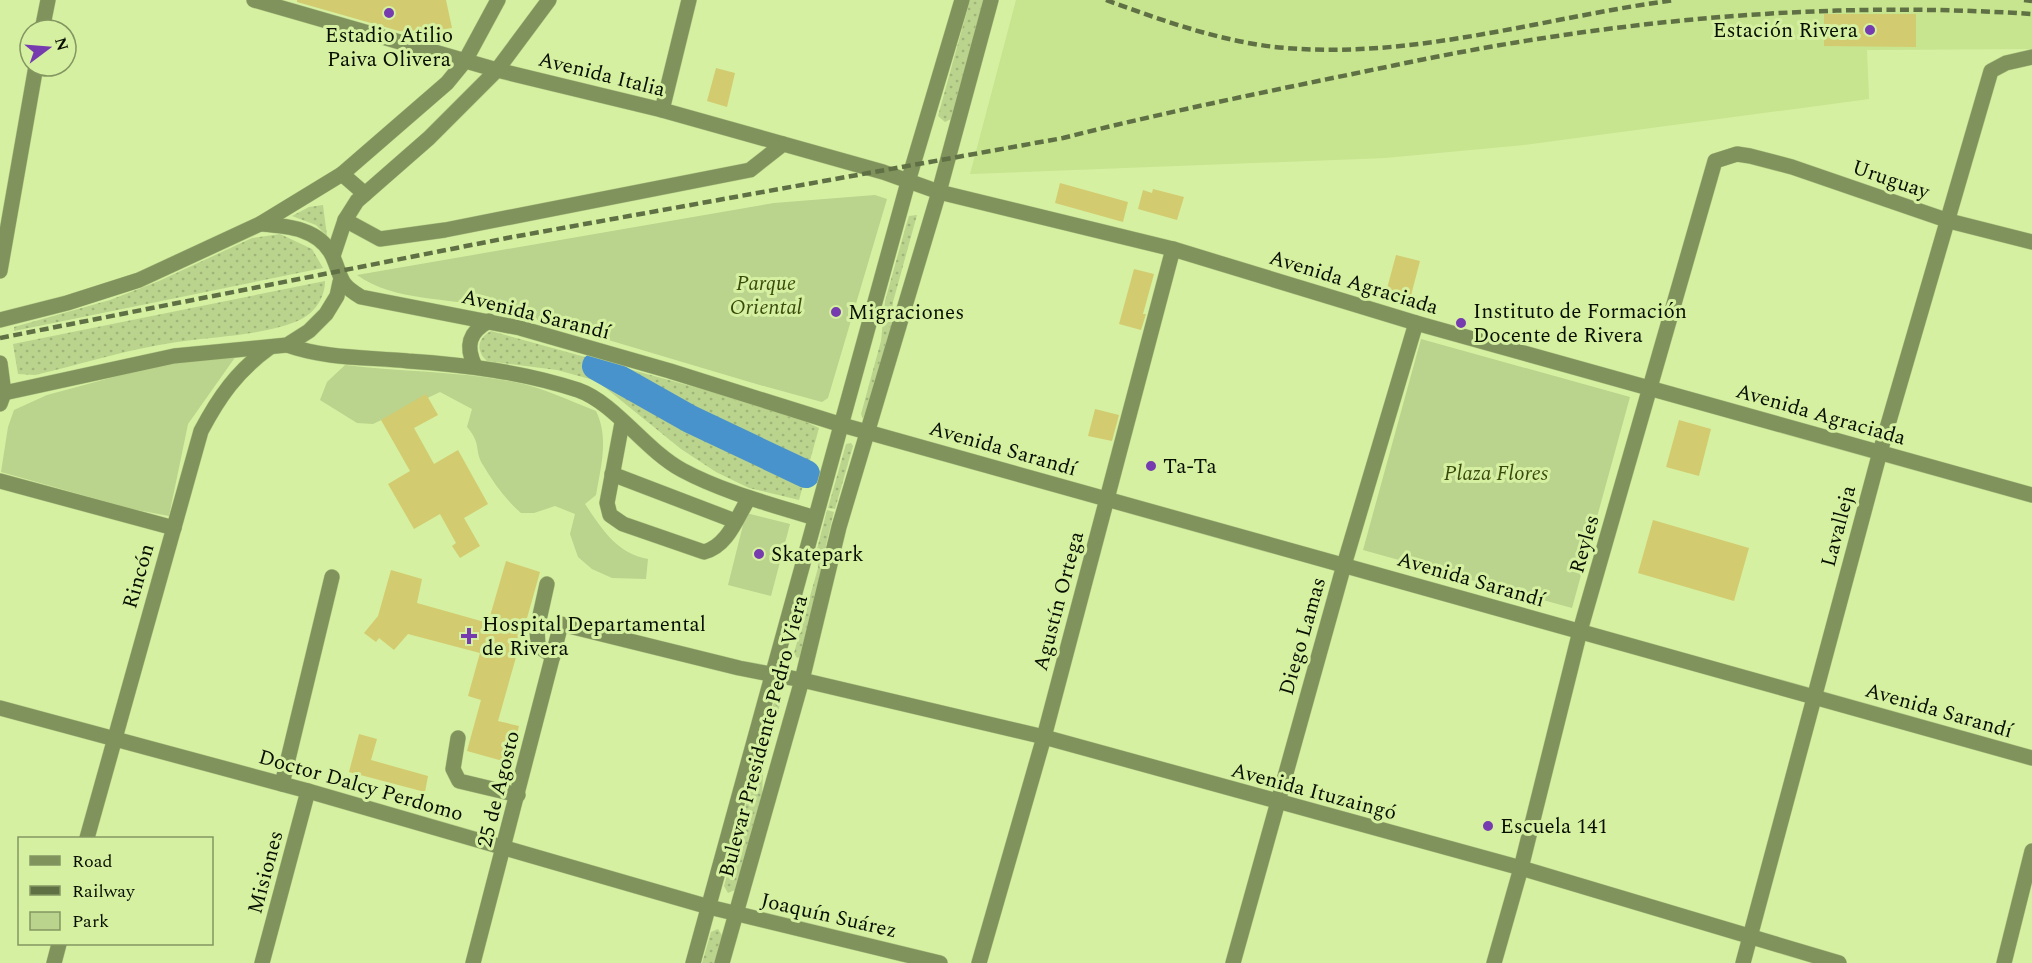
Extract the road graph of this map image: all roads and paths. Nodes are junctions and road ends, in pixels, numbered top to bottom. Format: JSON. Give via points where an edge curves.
{"nodes":[{"id":1,"x":48,"y":0,"type":"edge"},
{"id":2,"x":254,"y":0,"type":"edge"},
{"id":3,"x":498,"y":0,"type":"edge"},
{"id":4,"x":549,"y":0,"type":"edge"},
{"id":5,"x":689,"y":0,"type":"edge"},
{"id":6,"x":962,"y":0,"type":"edge"},
{"id":7,"x":991,"y":0,"type":"edge"},
{"id":8,"x":44,"y":18,"type":"edge"},
{"id":9,"x":2032,"y":57,"type":"edge"},
{"id":10,"x":465,"y":60,"type":"junction"},
{"id":11,"x":497,"y":70,"type":"junction"},
{"id":12,"x":34,"y":78,"type":"edge"},
{"id":13,"x":662,"y":110,"type":"junction"},
{"id":14,"x":783,"y":144,"type":"junction"},
{"id":15,"x":1737,"y":154,"type":"joint"},
{"id":16,"x":342,"y":174,"type":"junction"},
{"id":17,"x":909,"y":181,"type":"junction"},
{"id":18,"x":939,"y":192,"type":"junction"},
{"id":19,"x":365,"y":194,"type":"junction"},
{"id":20,"x":345,"y":220,"type":"junction"},
{"id":21,"x":1949,"y":220,"type":"junction"},
{"id":22,"x":260,"y":224,"type":"junction"},
{"id":23,"x":2032,"y":242,"type":"edge"},
{"id":24,"x":1173,"y":249,"type":"junction"},
{"id":25,"x":333,"y":256,"type":"junction"},
{"id":26,"x":0,"y":271,"type":"edge"},
{"id":27,"x":340,"y":282,"type":"junction"},
{"id":28,"x":0,"y":320,"type":"edge"},
{"id":29,"x":489,"y":321,"type":"junction"},
{"id":30,"x":1416,"y":322,"type":"junction"},
{"id":31,"x":287,"y":345,"type":"junction"},
{"id":32,"x":269,"y":348,"type":"junction"},
{"id":33,"x":0,"y":363,"type":"edge"},
{"id":34,"x":476,"y":366,"type":"junction"},
{"id":35,"x":1651,"y":387,"type":"junction"},
{"id":36,"x":2,"y":398,"type":"edge"},
{"id":37,"x":622,"y":423,"type":"junction"},
{"id":38,"x":842,"y":425,"type":"junction"},
{"id":39,"x":868,"y":432,"type":"junction"},
{"id":40,"x":1880,"y":452,"type":"junction"},
{"id":41,"x":612,"y":474,"type":"junction"},
{"id":42,"x":0,"y":481,"type":"edge"},
{"id":43,"x":2032,"y":495,"type":"edge"},
{"id":44,"x":749,"y":498,"type":"junction"},
{"id":45,"x":1107,"y":499,"type":"junction"},
{"id":46,"x":815,"y":518,"type":"junction"},
{"id":47,"x":735,"y":521,"type":"junction"},
{"id":48,"x":174,"y":528,"type":"junction"},
{"id":49,"x":1344,"y":565,"type":"junction"},
{"id":50,"x":332,"y":577,"type":"dead end"},
{"id":51,"x":547,"y":584,"type":"dead end"},
{"id":52,"x":561,"y":624,"type":"joint"},
{"id":53,"x":1580,"y":631,"type":"junction"},
{"id":54,"x":553,"y":656,"type":"junction"},
{"id":55,"x":774,"y":676,"type":"junction"},
{"id":56,"x":802,"y":680,"type":"junction"},
{"id":57,"x":1814,"y":697,"type":"junction"},
{"id":58,"x":0,"y":708,"type":"edge"},
{"id":59,"x":1044,"y":737,"type":"junction"},
{"id":60,"x":458,"y":738,"type":"dead end"},
{"id":61,"x":114,"y":739,"type":"junction"},
{"id":62,"x":2032,"y":758,"type":"edge"},
{"id":63,"x":282,"y":784,"type":"junction"},
{"id":64,"x":308,"y":791,"type":"junction"},
{"id":65,"x":518,"y":795,"type":"junction"},
{"id":66,"x":1277,"y":802,"type":"junction"},
{"id":67,"x":87,"y":837,"type":"edge"},
{"id":68,"x":504,"y":849,"type":"junction"},
{"id":69,"x":2032,"y":851,"type":"edge"},
{"id":70,"x":1521,"y":868,"type":"junction"},
{"id":71,"x":709,"y":907,"type":"junction"},
{"id":72,"x":736,"y":914,"type":"junction"},
{"id":73,"x":1750,"y":938,"type":"junction"},
{"id":74,"x":59,"y":945,"type":"edge"},
{"id":75,"x":54,"y":963,"type":"edge"},
{"id":76,"x":262,"y":963,"type":"edge"},
{"id":77,"x":473,"y":963,"type":"edge"},
{"id":78,"x":693,"y":963,"type":"edge"},
{"id":79,"x":722,"y":963,"type":"edge"},
{"id":80,"x":940,"y":963,"type":"edge"},
{"id":81,"x":979,"y":963,"type":"edge"},
{"id":82,"x":1233,"y":963,"type":"edge"},
{"id":83,"x":1494,"y":963,"type":"edge"},
{"id":84,"x":1743,"y":963,"type":"edge"},
{"id":85,"x":1839,"y":963,"type":"edge"},
{"id":86,"x":2004,"y":963,"type":"edge"}],
"edges":[{"from":1,"to":8,"type":"street"},
{"from":2,"to":10,"type":"street","name":"Avenida Italia"},
{"from":3,"to":10,"type":"street"},
{"from":4,"to":11,"type":"street"},
{"from":5,"to":13,"type":"street"},
{"from":6,"to":17,"type":"street","name":"Bulevar Presidente Pedro Viera"},
{"from":7,"to":18,"type":"street","name":"Bulevar Presidente Pedro Viera"},
{"from":9,"to":21,"type":"street","name":"Lavalleja","via":[[1991,71]]},
{"from":10,"to":11,"type":"street","name":"Avenida Italia"},
{"from":10,"to":16,"type":"street","via":[[447,83]]},
{"from":11,"to":13,"type":"street","name":"Avenida Italia"},
{"from":11,"to":19,"type":"street","via":[[429,138]]},
{"from":12,"to":26,"type":"street"},
{"from":13,"to":14,"type":"street","name":"Avenida Italia"},
{"from":14,"to":17,"type":"street","name":"Avenida Italia"},
{"from":14,"to":20,"type":"street","via":[[750,170],[444,230],[380,239]]},
{"from":15,"to":21,"type":"street","name":"Uruguay","via":[[1792,167]]},
{"from":15,"to":35,"type":"street","name":"Reyles","via":[[1714,161]]},
{"from":16,"to":19,"type":"street"},
{"from":16,"to":22,"type":"street"},
{"from":17,"to":18,"type":"street","name":"Avenida Italia"},
{"from":17,"to":38,"type":"street","name":"Bulevar Presidente Pedro Viera"},
{"from":18,"to":24,"type":"street","name":"Avenida Agraciada"},
{"from":18,"to":39,"type":"street","name":"Bulevar Presidente Pedro Viera"},
{"from":19,"to":20,"type":"street"},
{"from":20,"to":25,"type":"street"},
{"from":21,"to":23,"type":"street","name":"Uruguay"},
{"from":21,"to":40,"type":"street","name":"Lavalleja"},
{"from":22,"to":25,"type":"street","via":[[306,231],[324,243]]},
{"from":22,"to":28,"type":"street","via":[[139,280]]},
{"from":24,"to":30,"type":"street","name":"Avenida Agraciada"},
{"from":24,"to":45,"type":"street","name":"Agustín Ortega"},
{"from":25,"to":27,"type":"street"},
{"from":27,"to":29,"type":"street","name":"Avenida Sarandí","via":[[361,297]]},
{"from":27,"to":31,"type":"street","via":[[326,314]]},
{"from":29,"to":34,"type":"street","via":[[477,327],[469,339],[469,354]]},
{"from":29,"to":38,"type":"street","name":"Avenida Sarandí","via":[[670,371]]},
{"from":30,"to":35,"type":"street","name":"Avenida Agraciada"},
{"from":30,"to":49,"type":"street","name":"Diego Lamas"},
{"from":31,"to":32,"type":"street"},
{"from":31,"to":34,"type":"street","via":[[313,354]]},
{"from":32,"to":36,"type":"street","via":[[174,356]]},
{"from":32,"to":48,"type":"street","name":"Rincón","via":[[239,373],[217,400],[201,431]]},
{"from":33,"to":36,"type":"street"},
{"from":34,"to":37,"type":"street","via":[[581,391],[600,401]]},
{"from":35,"to":40,"type":"street","name":"Avenida Agraciada"},
{"from":35,"to":53,"type":"street","name":"Reyles"},
{"from":37,"to":41,"type":"street"},
{"from":37,"to":44,"type":"street","via":[[682,470]]},
{"from":38,"to":39,"type":"street","name":"Avenida Sarandí"},
{"from":38,"to":46,"type":"street","name":"Bulevar Presidente Pedro Viera"},
{"from":39,"to":45,"type":"street","name":"Avenida Sarandí"},
{"from":39,"to":56,"type":"street","name":"Bulevar Presidente Pedro Viera","via":[[839,527]]},
{"from":40,"to":43,"type":"street","name":"Avenida Agraciada"},
{"from":40,"to":57,"type":"street","name":"Lavalleja"},
{"from":41,"to":47,"type":"street"},
{"from":41,"to":47,"type":"street","via":[[607,503],[610,515],[623,524],[704,552],[716,549]]},
{"from":42,"to":48,"type":"street"},
{"from":44,"to":46,"type":"street"},
{"from":44,"to":47,"type":"street"},
{"from":45,"to":49,"type":"street","name":"Avenida Sarandí"},
{"from":45,"to":59,"type":"street","name":"Agustín Ortega"},
{"from":46,"to":55,"type":"street","name":"Bulevar Presidente Pedro Viera"},
{"from":48,"to":61,"type":"street","name":"Rincón"},
{"from":49,"to":53,"type":"street","name":"Avenida Sarandí"},
{"from":49,"to":66,"type":"street","name":"Diego Lamas"},
{"from":50,"to":63,"type":"street"},
{"from":51,"to":54,"type":"street","via":[[537,629],[538,646]]},
{"from":52,"to":54,"type":"street","name":"25 de Agosto"},
{"from":52,"to":55,"type":"street","name":"Avenida Ituzaingó"},
{"from":53,"to":57,"type":"street","name":"Avenida Sarandí"},
{"from":53,"to":70,"type":"street","name":"Reyles"},
{"from":54,"to":65,"type":"street","name":"25 de Agosto"},
{"from":55,"to":56,"type":"street","name":"Avenida Ituzaingó"},
{"from":55,"to":71,"type":"street","name":"Bulevar Presidente Pedro Viera"},
{"from":56,"to":59,"type":"street","name":"Avenida Ituzaingó"},
{"from":56,"to":72,"type":"street","name":"Bulevar Presidente Pedro Viera"},
{"from":57,"to":62,"type":"street","name":"Avenida Sarandí"},
{"from":57,"to":73,"type":"street","name":"Lavalleja"},
{"from":58,"to":61,"type":"street","name":"Doctor Dalcy Perdomo"},
{"from":59,"to":66,"type":"street","name":"Avenida Ituzaingó"},
{"from":59,"to":81,"type":"street","name":"Agustín Ortega"},
{"from":60,"to":65,"type":"street","via":[[453,769],[459,781]]},
{"from":61,"to":63,"type":"street","name":"Doctor Dalcy Perdomo"},
{"from":61,"to":67,"type":"street","name":"Rincón"},
{"from":63,"to":64,"type":"street","name":"Doctor Dalcy Perdomo"},
{"from":64,"to":68,"type":"street","name":"Doctor Dalcy Perdomo"},
{"from":64,"to":76,"type":"street","name":"Misiones"},
{"from":65,"to":68,"type":"street","name":"25 de Agosto"},
{"from":66,"to":70,"type":"street","name":"Avenida Ituzaingó"},
{"from":66,"to":82,"type":"street","name":"Diego Lamas"},
{"from":68,"to":71,"type":"street","name":"Doctor Dalcy Perdomo"},
{"from":68,"to":77,"type":"street","name":"25 de Agosto"},
{"from":69,"to":86,"type":"street"},
{"from":70,"to":73,"type":"street","name":"Avenida Ituzaingó"},
{"from":70,"to":83,"type":"street","name":"Reyles"},
{"from":71,"to":72,"type":"street","name":"Joaquín Suárez"},
{"from":71,"to":78,"type":"street","name":"Bulevar Presidente Pedro Viera"},
{"from":72,"to":79,"type":"street","name":"Bulevar Presidente Pedro Viera"},
{"from":72,"to":80,"type":"street","name":"Joaquín Suárez"},
{"from":73,"to":84,"type":"street","name":"Lavalleja"},
{"from":73,"to":85,"type":"street","name":"Avenida Ituzaingó"},
{"from":74,"to":75,"type":"street"}]}
